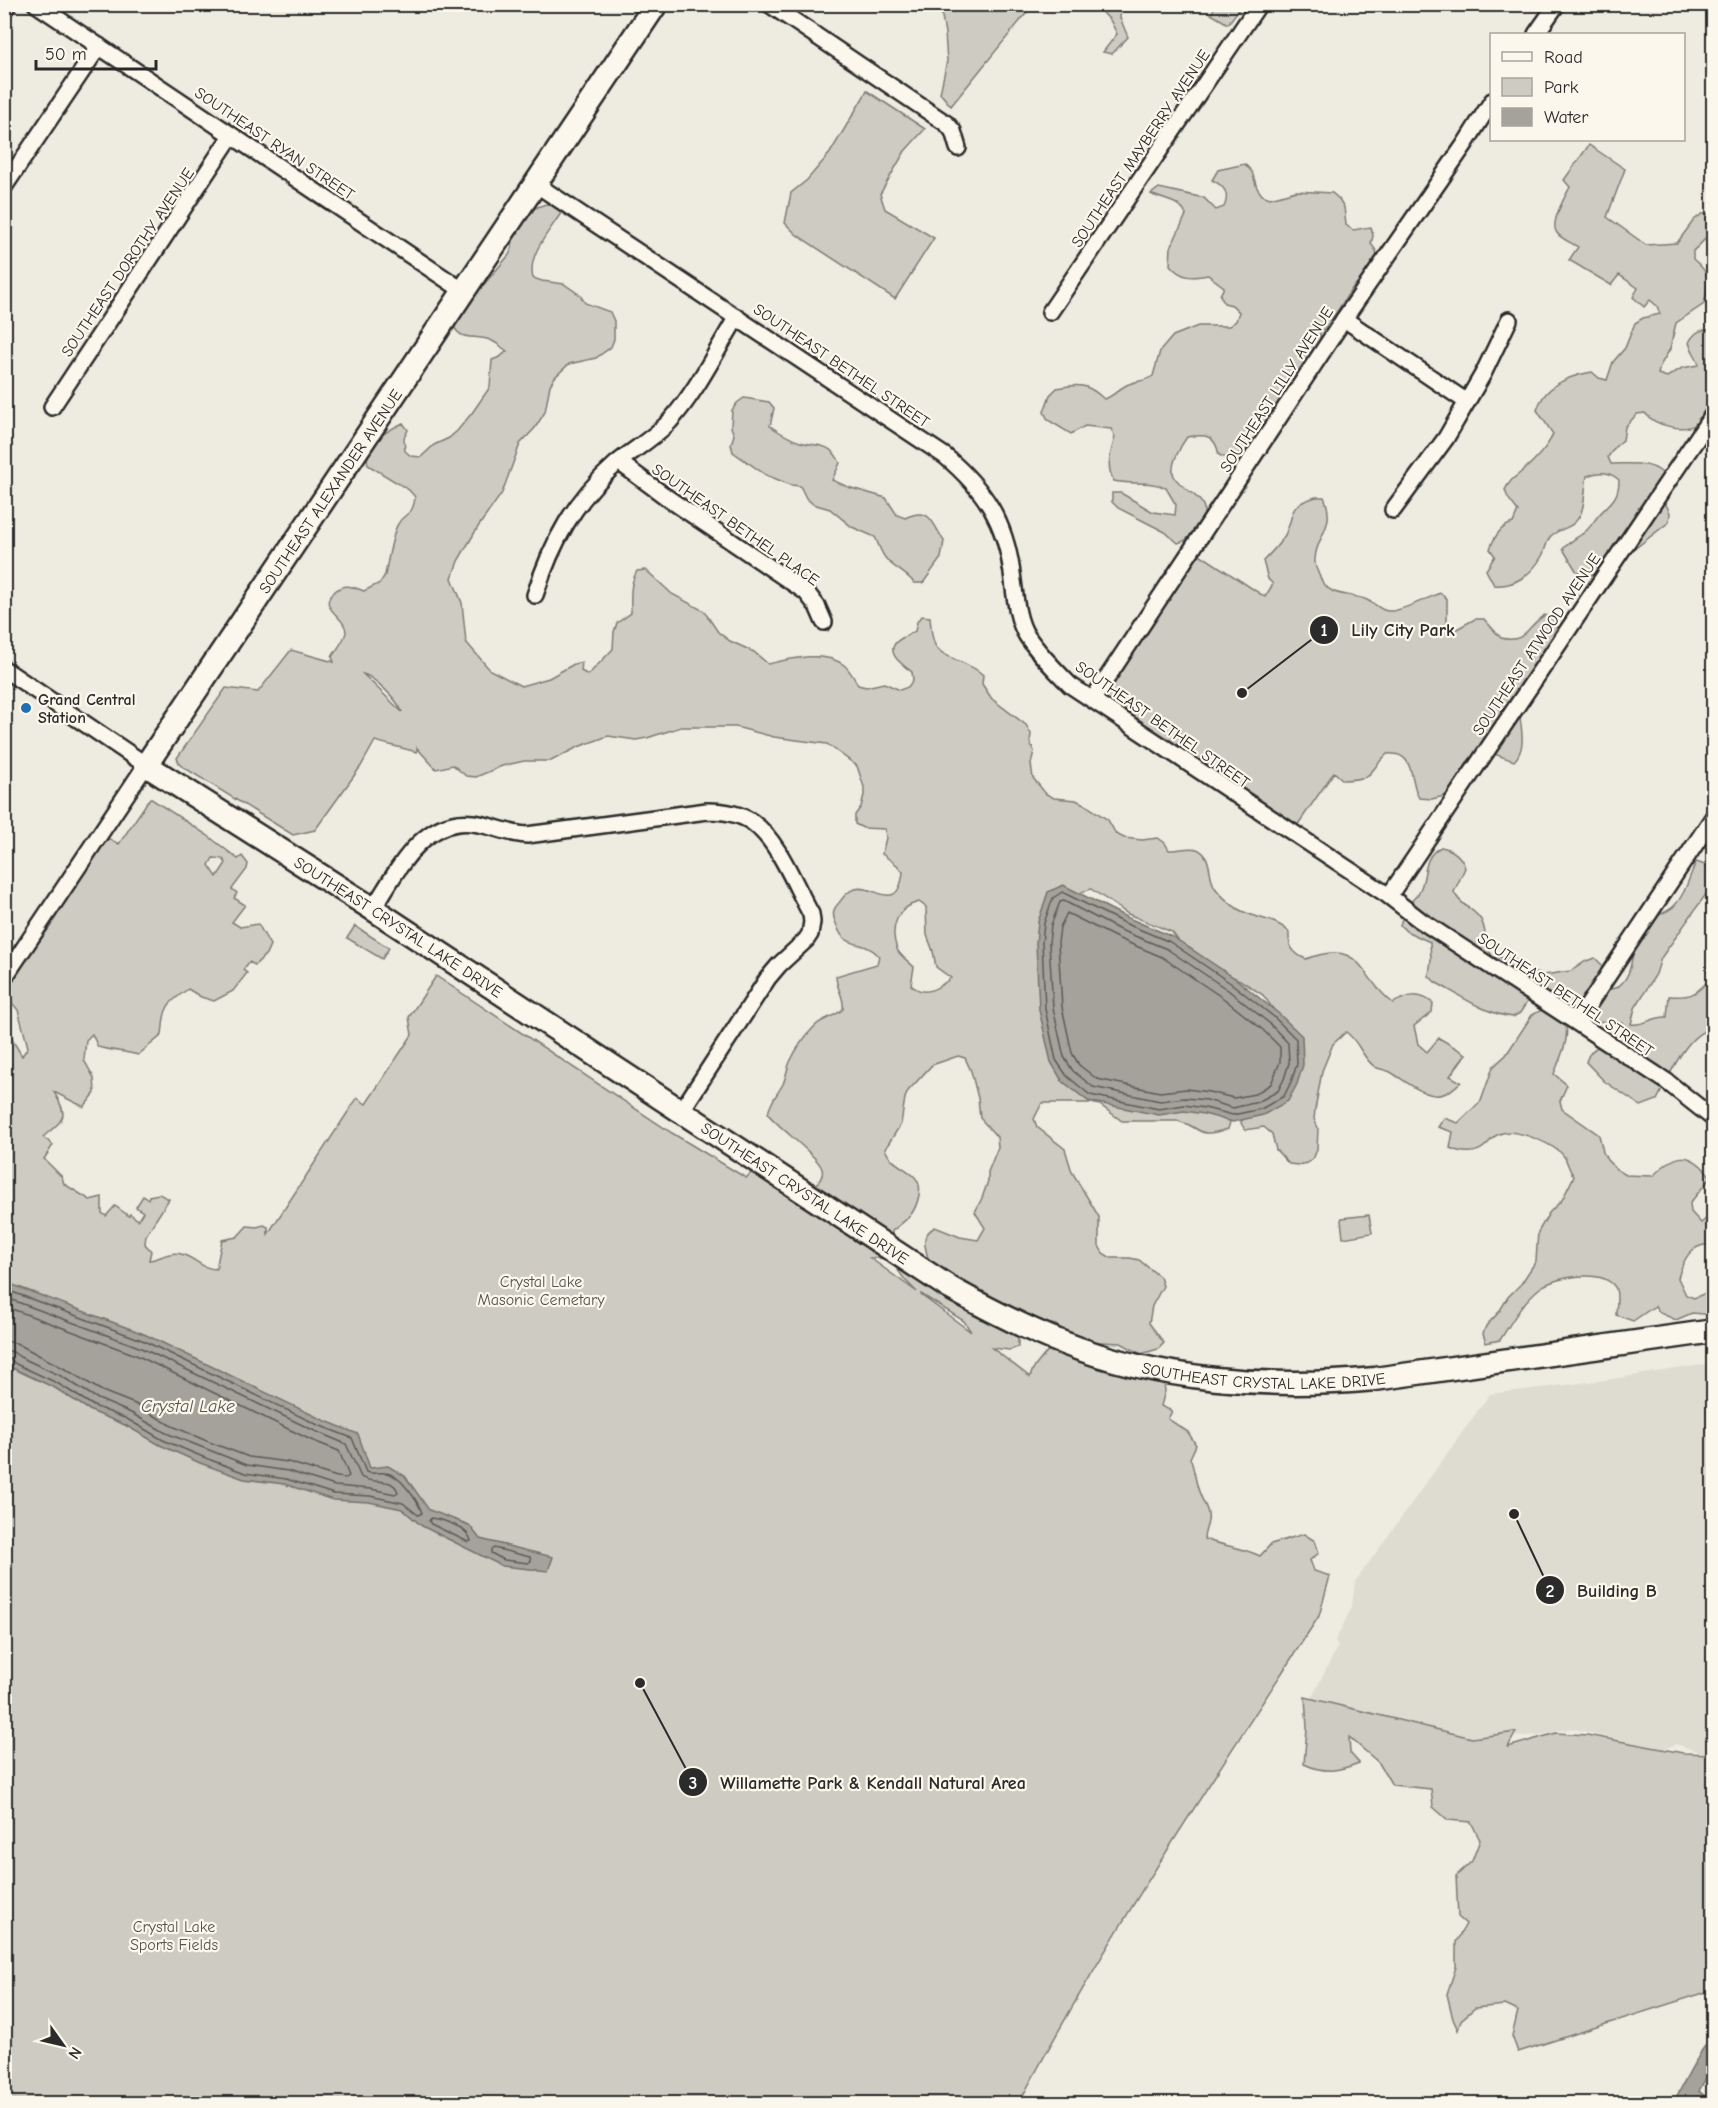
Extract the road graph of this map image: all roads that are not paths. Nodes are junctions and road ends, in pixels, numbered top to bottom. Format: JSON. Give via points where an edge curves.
{"nodes":[{"id":1,"x":8,"y":4,"type":"edge"},
{"id":2,"x":36,"y":4,"type":"edge"},
{"id":3,"x":769,"y":4,"type":"edge"},
{"id":4,"x":1259,"y":4,"type":"edge"},
{"id":5,"x":1557,"y":4,"type":"edge"},
{"id":6,"x":655,"y":5,"type":"edge"},
{"id":7,"x":4,"y":10,"type":"edge"},
{"id":8,"x":1537,"y":33,"type":"edge"},
{"id":9,"x":99,"y":46,"type":"junction"},
{"id":10,"x":1490,"y":103,"type":"edge"},
{"id":11,"x":231,"y":136,"type":"junction"},
{"id":12,"x":958,"y":148,"type":"dead end"},
{"id":13,"x":537,"y":185,"type":"junction"},
{"id":14,"x":4,"y":187,"type":"edge"},
{"id":15,"x":465,"y":292,"type":"junction"},
{"id":16,"x":1050,"y":312,"type":"dead end"},
{"id":17,"x":738,"y":317,"type":"junction"},
{"id":18,"x":1344,"y":319,"type":"junction"},
{"id":19,"x":1509,"y":320,"type":"dead end"},
{"id":20,"x":1467,"y":402,"type":"junction"},
{"id":21,"x":52,"y":407,"type":"dead end"},
{"id":22,"x":1713,"y":413,"type":"edge"},
{"id":23,"x":619,"y":462,"type":"junction"},
{"id":24,"x":1393,"y":510,"type":"dead end"},
{"id":25,"x":535,"y":595,"type":"dead end"},
{"id":26,"x":824,"y":622,"type":"dead end"},
{"id":27,"x":4,"y":669,"type":"edge"},
{"id":28,"x":1093,"y":699,"type":"junction"},
{"id":29,"x":146,"y":765,"type":"junction"},
{"id":30,"x":1713,"y":816,"type":"edge"},
{"id":31,"x":1389,"y":896,"type":"junction"},
{"id":32,"x":374,"y":909,"type":"junction"},
{"id":33,"x":4,"y":978,"type":"edge"},
{"id":34,"x":1578,"y":1022,"type":"junction"},
{"id":35,"x":682,"y":1110,"type":"junction"},
{"id":36,"x":1713,"y":1119,"type":"edge"},
{"id":37,"x":1713,"y":1331,"type":"edge"}],
"edges":[{"from":1,"to":7,"type":"street"},
{"from":2,"to":9,"type":"street","name":"SOUTHEAST RYAN STREET"},
{"from":3,"to":12,"type":"street","via":[[947,124]]},
{"from":4,"to":16,"type":"street","name":"SOUTHEAST MAYBERRY AVENUE"},
{"from":5,"to":8,"type":"street"},
{"from":6,"to":13,"type":"street","name":"SOUTHEAST ALEXANDER AVENUE"},
{"from":9,"to":11,"type":"street","name":"SOUTHEAST RYAN STREET"},
{"from":9,"to":14,"type":"street"},
{"from":10,"to":18,"type":"street","name":"SOUTHEAST LILLY AVENUE"},
{"from":11,"to":15,"type":"street","name":"SOUTHEAST RYAN STREET"},
{"from":11,"to":21,"type":"street","name":"SOUTHEAST DOROTHY AVENUE"},
{"from":13,"to":15,"type":"street","name":"SOUTHEAST ALEXANDER AVENUE"},
{"from":13,"to":17,"type":"street","name":"SOUTHEAST BETHEL STREET"},
{"from":15,"to":29,"type":"street","name":"SOUTHEAST ALEXANDER AVENUE"},
{"from":17,"to":23,"type":"street","name":"SOUTHEAST BETHEL PLACE","via":[[675,414],[646,443]]},
{"from":17,"to":28,"type":"street","name":"SOUTHEAST BETHEL STREET","via":[[945,456],[976,485],[1005,536],[1026,635],[1070,685]]},
{"from":18,"to":20,"type":"street"},
{"from":18,"to":28,"type":"street","name":"SOUTHEAST LILLY AVENUE"},
{"from":19,"to":20,"type":"street"},
{"from":20,"to":24,"type":"street","via":[[1446,438]]},
{"from":22,"to":31,"type":"street","name":"SOUTHEAST ATWOOD AVENUE"},
{"from":23,"to":25,"type":"street","name":"SOUTHEAST BETHEL PLACE","via":[[597,481],[573,511],[547,559]]},
{"from":23,"to":26,"type":"street","name":"SOUTHEAST BETHEL PLACE","via":[[806,592]]},
{"from":27,"to":29,"type":"street","name":"SOUTHEAST CRYSTAL LAKE DRIVE"},
{"from":28,"to":31,"type":"street","name":"SOUTHEAST BETHEL STREET"},
{"from":29,"to":32,"type":"street","name":"SOUTHEAST CRYSTAL LAKE DRIVE"},
{"from":29,"to":33,"type":"street","name":"SOUTHEAST ALEXANDER AVENUE"},
{"from":30,"to":34,"type":"street"},
{"from":31,"to":34,"type":"street","name":"SOUTHEAST BETHEL STREET"},
{"from":32,"to":35,"type":"street","name":"SOUTHEAST CRYSTAL LAKE DRIVE"},
{"from":32,"to":35,"type":"street","via":[[419,842],[452,824],[470,823],[527,835],[707,811],[723,811],[752,822],[777,852],[811,914],[810,934],[768,978]]},
{"from":34,"to":36,"type":"street","name":"SOUTHEAST BETHEL STREET"},
{"from":35,"to":37,"type":"street","name":"SOUTHEAST CRYSTAL LAKE DRIVE","via":[[950,1288],[1005,1319],[1062,1343],[1164,1371],[1284,1384],[1339,1382]]}]}
